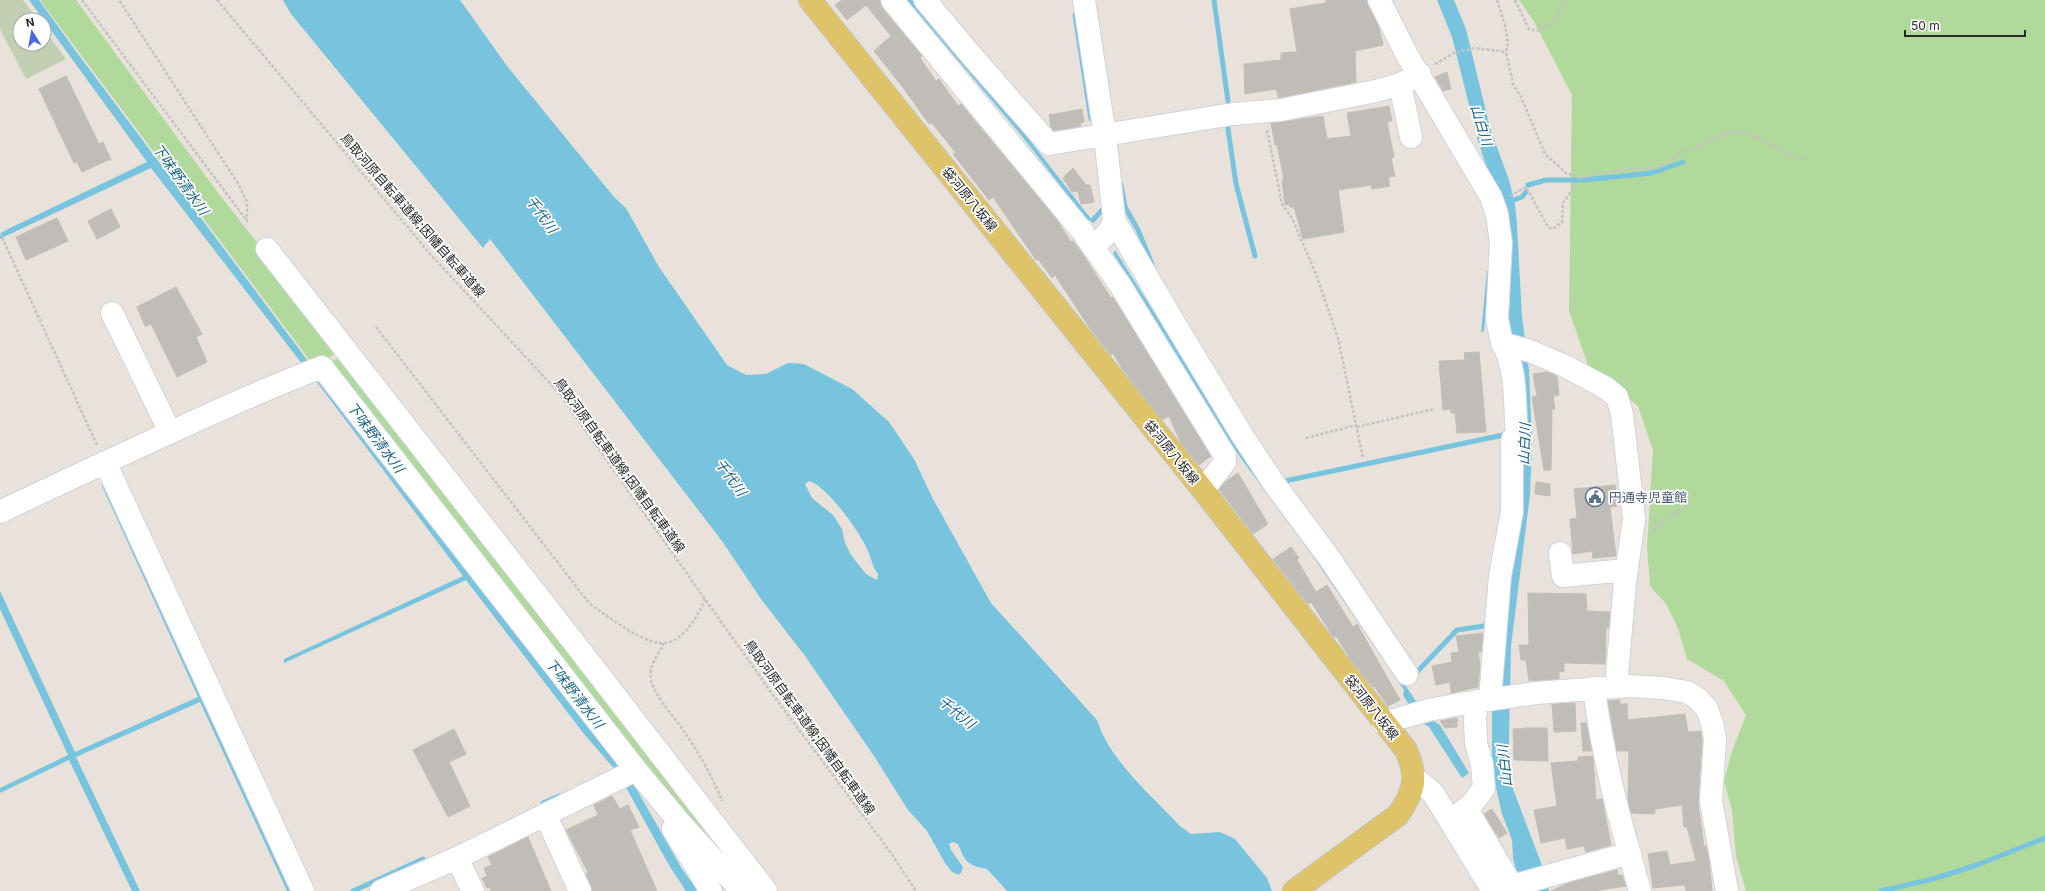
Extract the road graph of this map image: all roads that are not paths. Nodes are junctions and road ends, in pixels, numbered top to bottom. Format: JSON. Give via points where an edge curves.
{"nodes":[{"id":1,"x":810,"y":0,"type":"edge"},
{"id":2,"x":892,"y":0,"type":"edge"},
{"id":3,"x":925,"y":0,"type":"edge"},
{"id":4,"x":1084,"y":0,"type":"edge"},
{"id":5,"x":1378,"y":0,"type":"edge"},
{"id":6,"x":1420,"y":74,"type":"junction"},
{"id":7,"x":1400,"y":84,"type":"junction"},
{"id":8,"x":1105,"y":136,"type":"junction"},
{"id":9,"x":1411,"y":137,"type":"dead end"},
{"id":10,"x":1114,"y":220,"type":"junction"},
{"id":11,"x":1092,"y":247,"type":"junction"},
{"id":12,"x":267,"y":249,"type":"dead end"},
{"id":13,"x":112,"y":313,"type":"dead end"},
{"id":14,"x":1505,"y":344,"type":"junction"},
{"id":15,"x":170,"y":432,"type":"junction"},
{"id":16,"x":105,"y":462,"type":"junction"},
{"id":17,"x":1203,"y":490,"type":"junction"},
{"id":18,"x":0,"y":512,"type":"edge"},
{"id":19,"x":1560,"y":553,"type":"dead end"},
{"id":20,"x":1625,"y":576,"type":"junction"},
{"id":21,"x":1569,"y":587,"type":"dead end"},
{"id":22,"x":1407,"y":674,"type":"dead end"},
{"id":23,"x":1616,"y":687,"type":"junction"},
{"id":24,"x":1594,"y":688,"type":"junction"},
{"id":25,"x":1492,"y":699,"type":"junction"},
{"id":26,"x":1384,"y":723,"type":"junction"},
{"id":27,"x":636,"y":770,"type":"junction"},
{"id":28,"x":1413,"y":783,"type":"junction"},
{"id":29,"x":1458,"y":815,"type":"junction"},
{"id":30,"x":546,"y":816,"type":"junction"},
{"id":31,"x":1630,"y":852,"type":"junction"},
{"id":32,"x":457,"y":858,"type":"junction"},
{"id":33,"x":1510,"y":888,"type":"edge"},
{"id":34,"x":303,"y":891,"type":"edge"},
{"id":35,"x":382,"y":891,"type":"edge"},
{"id":36,"x":473,"y":891,"type":"edge"},
{"id":37,"x":580,"y":891,"type":"edge"},
{"id":38,"x":711,"y":891,"type":"edge"},
{"id":39,"x":742,"y":891,"type":"edge"},
{"id":40,"x":766,"y":891,"type":"edge"},
{"id":41,"x":1294,"y":891,"type":"edge"},
{"id":42,"x":1640,"y":891,"type":"edge"},
{"id":43,"x":1727,"y":891,"type":"edge"}],
"edges":[{"from":1,"to":17,"type":"main road","name":"袋河原八坂線"},
{"from":2,"to":11,"type":"street"},
{"from":3,"to":8,"type":"street","via":[[1049,144]]},
{"from":4,"to":8,"type":"street"},
{"from":5,"to":6,"type":"street"},
{"from":6,"to":7,"type":"street"},
{"from":6,"to":14,"type":"street","via":[[1478,172],[1497,214],[1501,243],[1497,319]]},
{"from":7,"to":8,"type":"street","via":[[1264,112],[1226,115]]},
{"from":7,"to":9,"type":"street"},
{"from":8,"to":10,"type":"street"},
{"from":10,"to":11,"type":"street","via":[[1111,230]]},
{"from":10,"to":22,"type":"street","via":[[1242,435]]},
{"from":11,"to":17,"type":"street","via":[[1124,292],[1225,456],[1225,462]]},
{"from":12,"to":40,"type":"street"},
{"from":13,"to":15,"type":"street"},
{"from":14,"to":20,"type":"street","via":[[1530,351],[1565,366],[1606,388],[1617,397],[1622,414],[1634,519]]},
{"from":14,"to":25,"type":"street","via":[[1511,365],[1517,435],[1512,443],[1512,512],[1500,576]]},
{"from":15,"to":16,"type":"street"},
{"from":15,"to":27,"type":"street","via":[[322,367]]},
{"from":16,"to":18,"type":"street"},
{"from":16,"to":34,"type":"street"},
{"from":17,"to":26,"type":"main road","name":"袋河原八坂線"},
{"from":19,"to":20,"type":"street","via":[[1563,576]]},
{"from":20,"to":21,"type":"street"},
{"from":20,"to":23,"type":"street"},
{"from":23,"to":24,"type":"street"},
{"from":23,"to":43,"type":"street","via":[[1664,688],[1686,692],[1697,698],[1707,709],[1715,739],[1711,801]]},
{"from":24,"to":25,"type":"street"},
{"from":24,"to":31,"type":"street","via":[[1597,714]]},
{"from":25,"to":26,"type":"street","via":[[1429,710]]},
{"from":25,"to":29,"type":"street","via":[[1475,720],[1476,743],[1482,764],[1484,788]]},
{"from":26,"to":28,"type":"main road","name":"袋河原八坂線","via":[[1406,750],[1412,764]]},
{"from":27,"to":30,"type":"street"},
{"from":27,"to":38,"type":"street"},
{"from":27,"to":39,"type":"street"},
{"from":28,"to":29,"type":"street","via":[[1433,793]]},
{"from":28,"to":41,"type":"main road","via":[[1406,803],[1398,815]]},
{"from":29,"to":33,"type":"street"},
{"from":30,"to":32,"type":"street"},
{"from":30,"to":37,"type":"street"},
{"from":31,"to":33,"type":"street"},
{"from":31,"to":42,"type":"street"},
{"from":32,"to":35,"type":"street"},
{"from":32,"to":36,"type":"street"}]}
